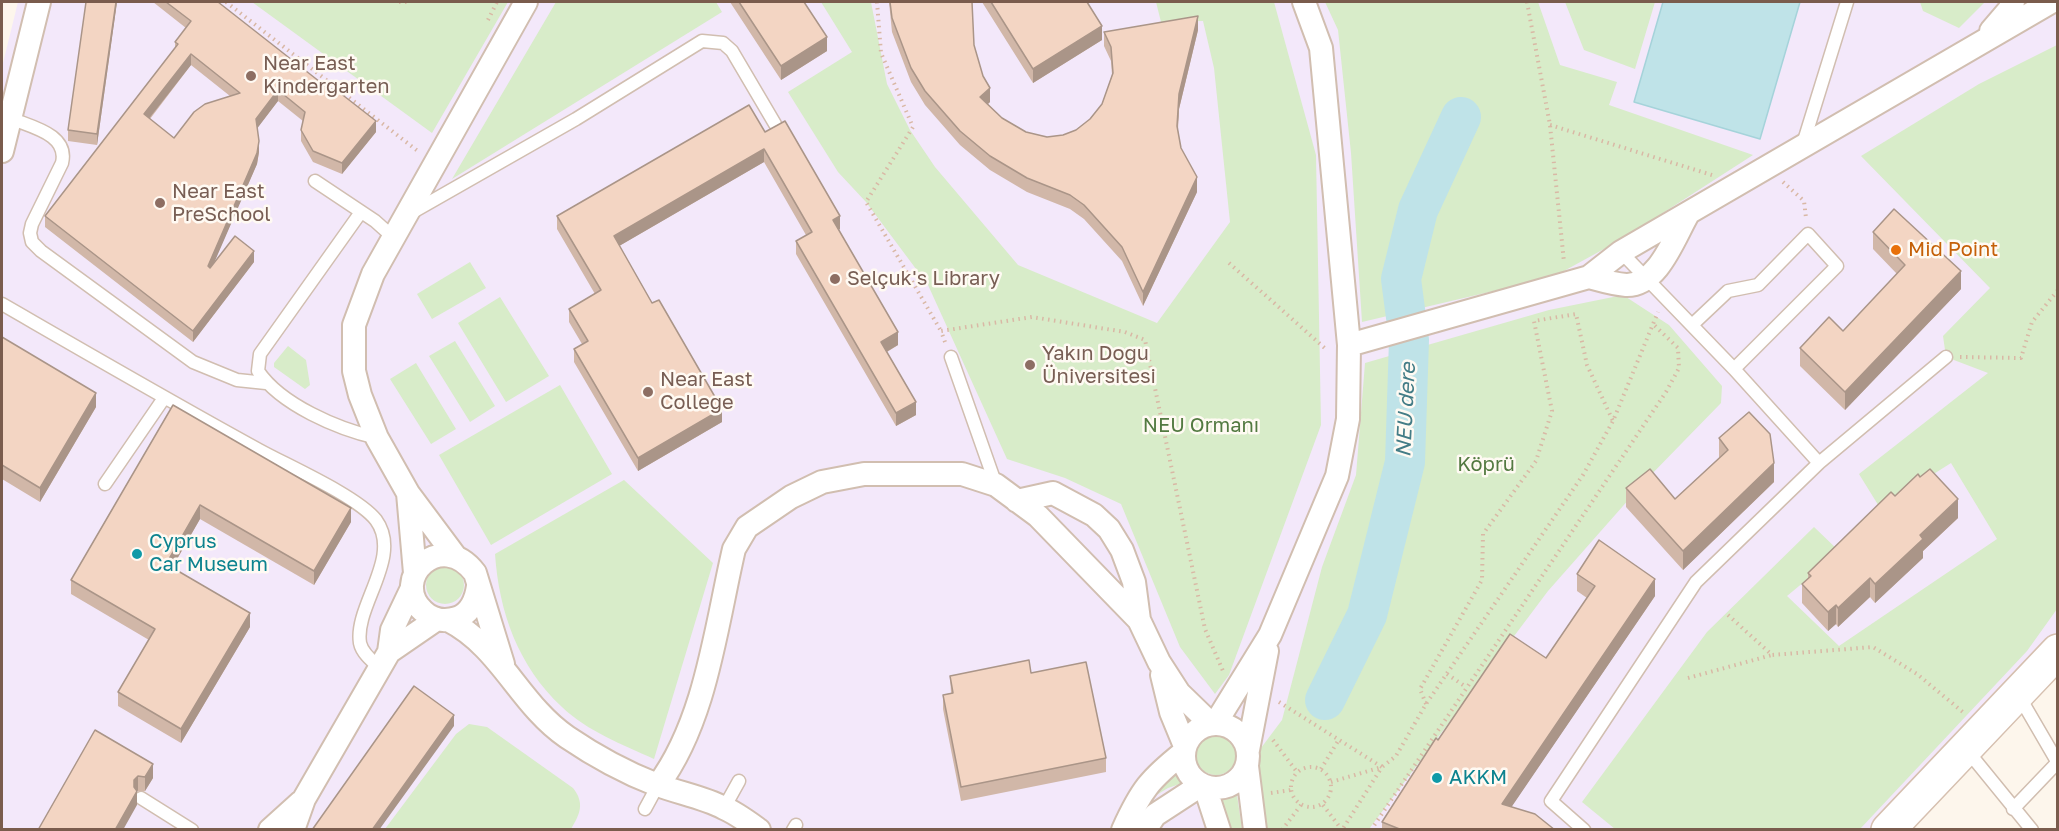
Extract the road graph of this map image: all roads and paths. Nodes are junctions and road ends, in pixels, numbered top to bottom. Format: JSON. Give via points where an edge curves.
{"nodes":[{"id":1,"x":39,"y":2,"type":"edge"},
{"id":2,"x":226,"y":2,"type":"edge"},
{"id":3,"x":399,"y":2,"type":"edge"},
{"id":4,"x":410,"y":2,"type":"edge"},
{"id":5,"x":526,"y":2,"type":"edge"},
{"id":6,"x":877,"y":2,"type":"edge"},
{"id":7,"x":1304,"y":2,"type":"edge"},
{"id":8,"x":1527,"y":2,"type":"edge"},
{"id":9,"x":1846,"y":2,"type":"edge"},
{"id":10,"x":2013,"y":2,"type":"edge"},
{"id":11,"x":2051,"y":2,"type":"edge"},
{"id":12,"x":1980,"y":43,"type":"junction"},
{"id":13,"x":10,"y":118,"type":"junction"},
{"id":14,"x":776,"y":124,"type":"edge"},
{"id":15,"x":1550,"y":124,"type":"junction"},
{"id":16,"x":1802,"y":148,"type":"junction"},
{"id":17,"x":2,"y":151,"type":"edge"},
{"id":18,"x":421,"y":154,"type":"dead end"},
{"id":19,"x":1768,"y":167,"type":"junction"},
{"id":20,"x":315,"y":181,"type":"dead end"},
{"id":21,"x":1742,"y":184,"type":"junction"},
{"id":22,"x":361,"y":212,"type":"junction"},
{"id":23,"x":1689,"y":212,"type":"junction"},
{"id":24,"x":407,"y":215,"type":"junction"},
{"id":25,"x":1808,"y":234,"type":"junction"},
{"id":26,"x":393,"y":238,"type":"junction"},
{"id":27,"x":1621,"y":252,"type":"junction"},
{"id":28,"x":1229,"y":263,"type":"dead end"},
{"id":29,"x":1565,"y":272,"type":"dead end"},
{"id":30,"x":1588,"y":277,"type":"junction"},
{"id":31,"x":1647,"y":279,"type":"junction"},
{"id":32,"x":2058,"y":290,"type":"edge"},
{"id":33,"x":1665,"y":297,"type":"junction"},
{"id":34,"x":2,"y":304,"type":"edge"},
{"id":35,"x":1653,"y":324,"type":"junction"},
{"id":36,"x":1692,"y":325,"type":"junction"},
{"id":37,"x":941,"y":331,"type":"junction"},
{"id":38,"x":1338,"y":348,"type":"junction"},
{"id":39,"x":951,"y":357,"type":"joint"},
{"id":40,"x":1946,"y":357,"type":"joint"},
{"id":41,"x":1734,"y":369,"type":"junction"},
{"id":42,"x":266,"y":383,"type":"junction"},
{"id":43,"x":164,"y":398,"type":"junction"},
{"id":44,"x":1613,"y":421,"type":"junction"},
{"id":45,"x":377,"y":438,"type":"junction"},
{"id":46,"x":1819,"y":463,"type":"junction"},
{"id":47,"x":105,"y":484,"type":"dead end"},
{"id":48,"x":996,"y":485,"type":"junction"},
{"id":49,"x":408,"y":493,"type":"junction"},
{"id":50,"x":1017,"y":501,"type":"junction"},
{"id":51,"x":455,"y":556,"type":"junction"},
{"id":52,"x":414,"y":580,"type":"junction"},
{"id":53,"x":478,"y":586,"type":"junction"},
{"id":54,"x":1728,"y":615,"type":"dead end"},
{"id":55,"x":443,"y":620,"type":"junction"},
{"id":56,"x":1138,"y":620,"type":"junction"},
{"id":57,"x":1270,"y":635,"type":"junction"},
{"id":58,"x":2058,"y":651,"type":"edge"},
{"id":59,"x":1772,"y":655,"type":"junction"},
{"id":60,"x":384,"y":660,"type":"junction"},
{"id":61,"x":1159,"y":662,"type":"junction"},
{"id":62,"x":504,"y":666,"type":"junction"},
{"id":63,"x":1447,"y":674,"type":"junction"},
{"id":64,"x":1688,"y":678,"type":"dead end"},
{"id":65,"x":1467,"y":687,"type":"junction"},
{"id":66,"x":1238,"y":688,"type":"junction"},
{"id":67,"x":2017,"y":693,"type":"junction"},
{"id":68,"x":1272,"y":698,"type":"dead end"},
{"id":69,"x":1426,"y":704,"type":"junction"},
{"id":70,"x":1213,"y":724,"type":"junction"},
{"id":71,"x":1267,"y":732,"type":"dead end"},
{"id":72,"x":1974,"y":738,"type":"junction"},
{"id":73,"x":1338,"y":741,"type":"junction"},
{"id":74,"x":1184,"y":749,"type":"junction"},
{"id":75,"x":1247,"y":758,"type":"junction"},
{"id":76,"x":2057,"y":763,"type":"edge"},
{"id":77,"x":1382,"y":767,"type":"junction"},
{"id":78,"x":1321,"y":769,"type":"junction"},
{"id":79,"x":1297,"y":772,"type":"junction"},
{"id":80,"x":739,"y":781,"type":"dead end"},
{"id":81,"x":1332,"y":782,"type":"junction"},
{"id":82,"x":658,"y":785,"type":"junction"},
{"id":83,"x":1203,"y":786,"type":"junction"},
{"id":84,"x":1291,"y":790,"type":"junction"},
{"id":85,"x":1262,"y":794,"type":"dead end"},
{"id":86,"x":141,"y":798,"type":"edge"},
{"id":87,"x":304,"y":799,"type":"junction"},
{"id":88,"x":1301,"y":805,"type":"junction"},
{"id":89,"x":1323,"y":805,"type":"junction"},
{"id":90,"x":724,"y":808,"type":"junction"},
{"id":91,"x":645,"y":809,"type":"dead end"},
{"id":92,"x":2013,"y":809,"type":"junction"},
{"id":93,"x":2031,"y":829,"type":"edge"},
{"id":94,"x":192,"y":830,"type":"edge"},
{"id":95,"x":270,"y":830,"type":"edge"},
{"id":96,"x":293,"y":830,"type":"edge"},
{"id":97,"x":759,"y":830,"type":"edge"},
{"id":98,"x":1123,"y":830,"type":"edge"},
{"id":99,"x":1144,"y":830,"type":"edge"},
{"id":100,"x":1219,"y":830,"type":"edge"},
{"id":101,"x":1255,"y":830,"type":"edge"},
{"id":102,"x":1282,"y":830,"type":"edge"},
{"id":103,"x":1342,"y":830,"type":"edge"},
{"id":104,"x":1371,"y":830,"type":"edge"},
{"id":105,"x":1584,"y":830,"type":"edge"},
{"id":106,"x":1888,"y":830,"type":"edge"}],
"edges":[{"from":1,"to":13,"type":"street"},
{"from":2,"to":18,"type":"path"},
{"from":3,"to":4,"type":"path"},
{"from":5,"to":24,"type":"street"},
{"from":6,"to":37,"type":"path","via":[[881,53],[913,127],[866,202]]},
{"from":7,"to":38,"type":"street","via":[[1321,48]]},
{"from":8,"to":15,"type":"path"},
{"from":9,"to":16,"type":"lane"},
{"from":10,"to":12,"type":"street"},
{"from":11,"to":12,"type":"street"},
{"from":12,"to":16,"type":"street"},
{"from":13,"to":17,"type":"street"},
{"from":13,"to":42,"type":"lane","via":[[53,136],[64,154],[32,224],[32,242],[193,362],[237,380]]},
{"from":14,"to":24,"type":"lane","via":[[732,51],[723,44],[702,41],[576,119]]},
{"from":15,"to":21,"type":"path"},
{"from":15,"to":29,"type":"path"},
{"from":16,"to":19,"type":"street"},
{"from":19,"to":21,"type":"street"},
{"from":19,"to":25,"type":"path","via":[[1804,201]]},
{"from":20,"to":22,"type":"lane"},
{"from":21,"to":23,"type":"street"},
{"from":22,"to":26,"type":"lane"},
{"from":22,"to":42,"type":"lane","via":[[260,354],[258,371]]},
{"from":23,"to":27,"type":"street"},
{"from":23,"to":31,"type":"street"},
{"from":24,"to":26,"type":"street"},
{"from":25,"to":36,"type":"lane","via":[[1758,285],[1728,291]]},
{"from":25,"to":41,"type":"lane","via":[[1837,266]]},
{"from":26,"to":45,"type":"street","via":[[373,273],[354,324],[354,371]]},
{"from":27,"to":30,"type":"street"},
{"from":27,"to":31,"type":"lane"},
{"from":28,"to":38,"type":"path"},
{"from":30,"to":31,"type":"street","via":[[1627,285]]},
{"from":30,"to":38,"type":"street"},
{"from":31,"to":33,"type":"lane"},
{"from":32,"to":40,"type":"path","via":[[2032,322],[2021,358]]},
{"from":33,"to":35,"type":"path"},
{"from":33,"to":36,"type":"lane"},
{"from":34,"to":43,"type":"lane"},
{"from":35,"to":44,"type":"path"},
{"from":35,"to":65,"type":"path","via":[[1678,348],[1679,368]]},
{"from":36,"to":41,"type":"lane"},
{"from":37,"to":39,"type":"path"},
{"from":37,"to":66,"type":"path","via":[[1032,317],[1125,332],[1145,340],[1207,640],[1229,682]]},
{"from":38,"to":57,"type":"street","via":[[1348,419],[1337,476]]},
{"from":39,"to":48,"type":"lane"},
{"from":40,"to":46,"type":"lane"},
{"from":41,"to":46,"type":"lane"},
{"from":42,"to":45,"type":"lane","via":[[332,423]]},
{"from":43,"to":47,"type":"lane"},
{"from":43,"to":60,"type":"lane","via":[[339,494],[375,519],[382,532],[381,565],[360,629],[361,645]]},
{"from":44,"to":63,"type":"path","via":[[1583,475]]},
{"from":44,"to":69,"type":"path","via":[[1587,365],[1576,314],[1534,321],[1552,411],[1536,461],[1483,534],[1482,580],[1420,689]]},
{"from":45,"to":49,"type":"street"},
{"from":46,"to":105,"type":"lane","via":[[1696,582],[1551,801]]},
{"from":48,"to":50,"type":"street"},
{"from":48,"to":82,"type":"street","via":[[962,474],[864,474],[822,483],[791,497],[747,527],[734,549],[698,706],[673,764]]},
{"from":49,"to":51,"type":"street"},
{"from":49,"to":52,"type":"street"},
{"from":50,"to":56,"type":"street","via":[[1038,516]]},
{"from":50,"to":56,"type":"street","via":[[1053,493],[1094,515],[1110,529],[1134,582]]},
{"from":51,"to":52,"type":"street","via":[[437,555],[421,565]]},
{"from":51,"to":53,"type":"street","via":[[471,568]]},
{"from":52,"to":55,"type":"street","via":[[419,608]]},
{"from":52,"to":60,"type":"street"},
{"from":53,"to":55,"type":"street","via":[[470,609],[460,617]]},
{"from":53,"to":62,"type":"street"},
{"from":54,"to":59,"type":"path"},
{"from":55,"to":60,"type":"street"},
{"from":55,"to":62,"type":"street","via":[[478,639]]},
{"from":56,"to":61,"type":"street"},
{"from":57,"to":66,"type":"street"},
{"from":57,"to":75,"type":"street"},
{"from":58,"to":67,"type":"main road"},
{"from":59,"to":64,"type":"path"},
{"from":59,"to":72,"type":"path","via":[[1873,647],[1917,674]]},
{"from":60,"to":87,"type":"street"},
{"from":61,"to":70,"type":"street","via":[[1179,693]]},
{"from":61,"to":74,"type":"street"},
{"from":62,"to":82,"type":"street","via":[[538,712],[564,735],[596,756]]},
{"from":63,"to":65,"type":"path"},
{"from":63,"to":69,"type":"path"},
{"from":65,"to":104,"type":"path"},
{"from":66,"to":70,"type":"street"},
{"from":67,"to":72,"type":"main road"},
{"from":67,"to":76,"type":"lane"},
{"from":68,"to":73,"type":"path"},
{"from":69,"to":77,"type":"path","via":[[1396,756]]},
{"from":70,"to":74,"type":"street","via":[[1195,731]]},
{"from":70,"to":75,"type":"street","via":[[1236,731]]},
{"from":71,"to":79,"type":"path"},
{"from":72,"to":92,"type":"lane"},
{"from":72,"to":106,"type":"main road"},
{"from":73,"to":77,"type":"path"},
{"from":73,"to":78,"type":"path"},
{"from":74,"to":83,"type":"street","via":[[1187,771]]},
{"from":74,"to":98,"type":"street","via":[[1140,793]]},
{"from":75,"to":83,"type":"street","via":[[1235,782],[1215,788]]},
{"from":75,"to":101,"type":"street"},
{"from":76,"to":92,"type":"lane"},
{"from":77,"to":81,"type":"path"},
{"from":77,"to":103,"type":"path"},
{"from":78,"to":79,"type":"path","via":[[1308,767]]},
{"from":78,"to":81,"type":"path"},
{"from":79,"to":84,"type":"path"},
{"from":80,"to":90,"type":"lane"},
{"from":81,"to":89,"type":"path","via":[[1329,799]]},
{"from":82,"to":90,"type":"street"},
{"from":82,"to":91,"type":"lane"},
{"from":83,"to":99,"type":"street","via":[[1155,814]]},
{"from":83,"to":100,"type":"street"},
{"from":84,"to":85,"type":"path"},
{"from":84,"to":88,"type":"path"},
{"from":86,"to":94,"type":"lane"},
{"from":87,"to":95,"type":"street"},
{"from":87,"to":96,"type":"street"},
{"from":88,"to":89,"type":"path"},
{"from":88,"to":102,"type":"path"},
{"from":89,"to":103,"type":"path"},
{"from":90,"to":97,"type":"street"},
{"from":92,"to":93,"type":"lane"}]}
